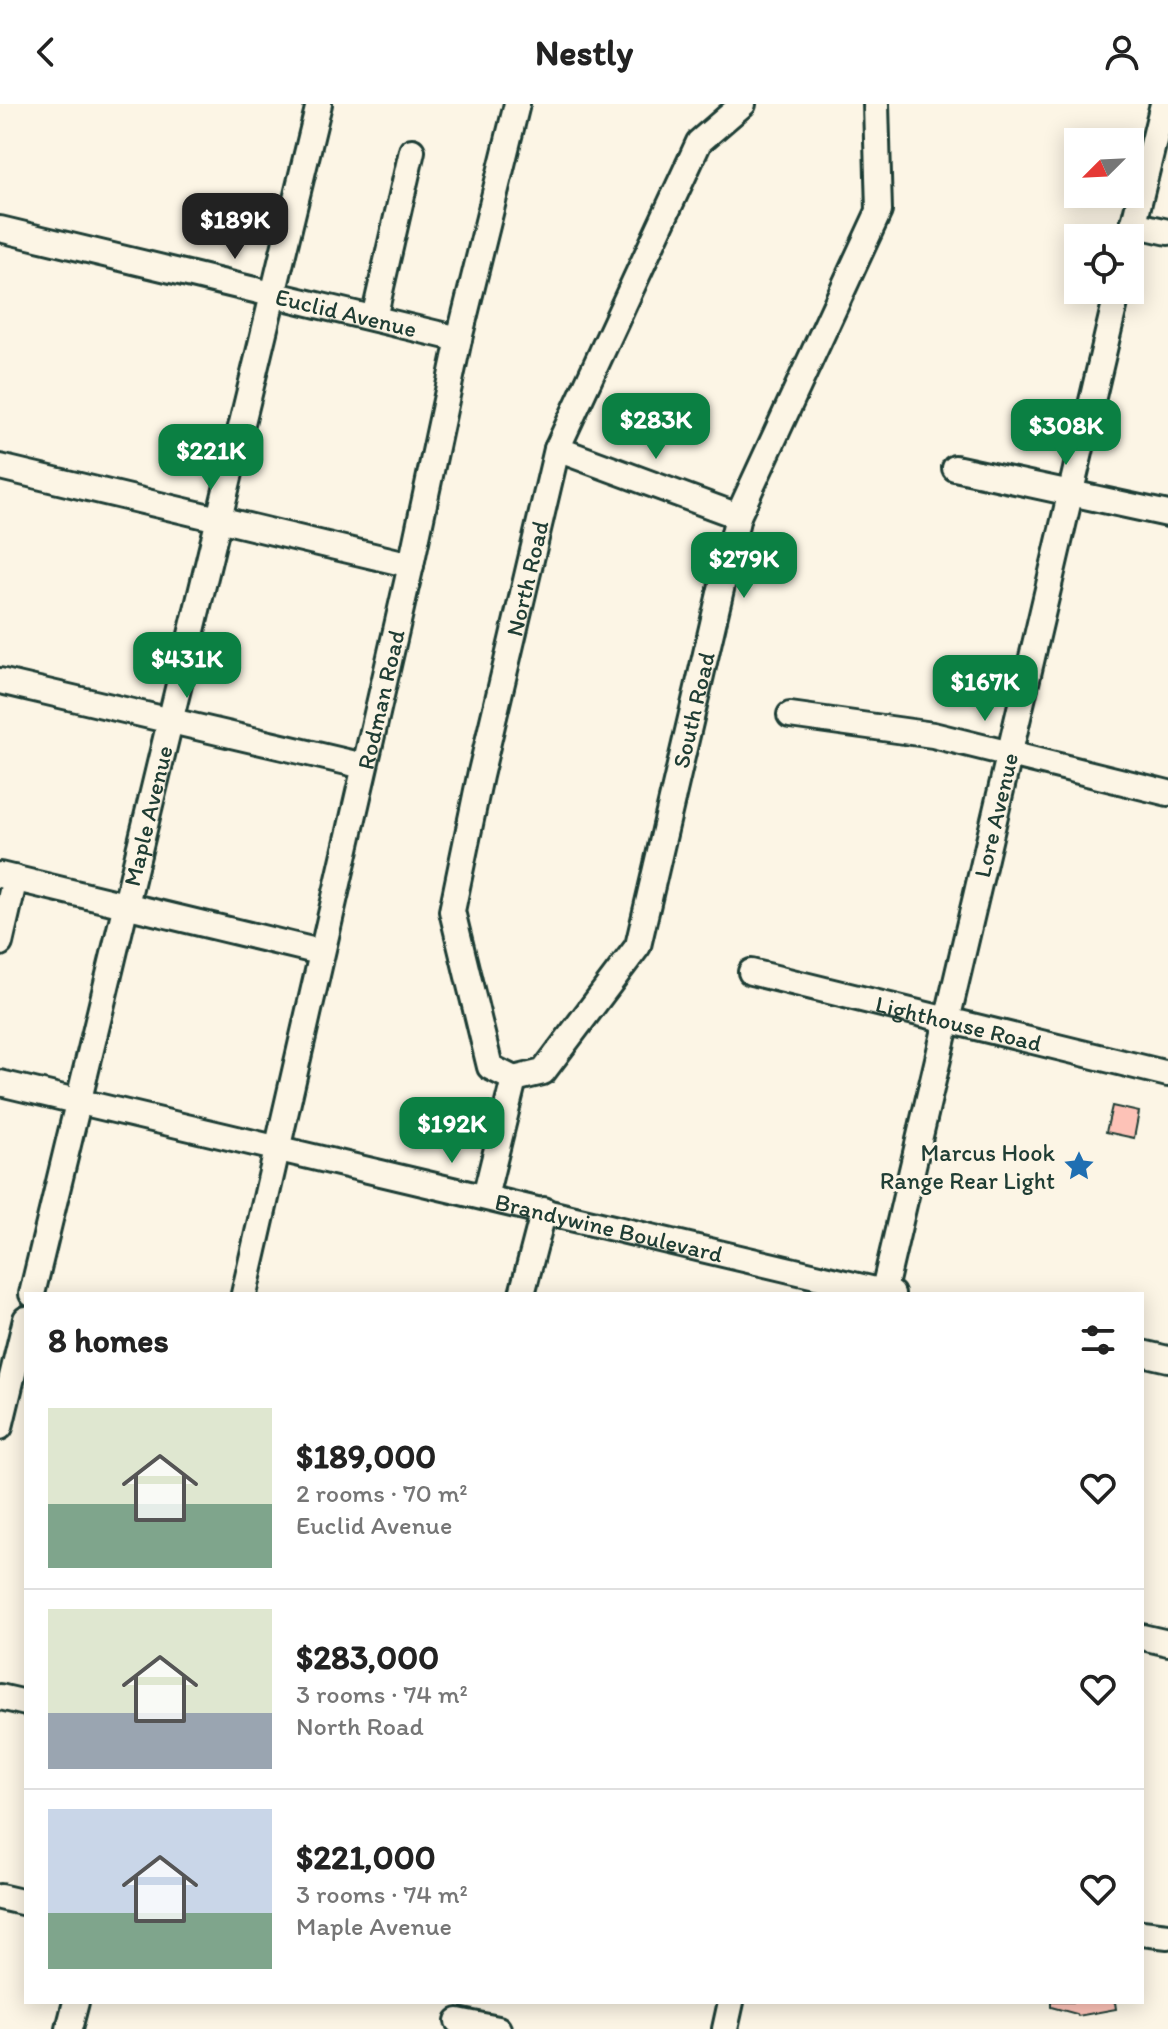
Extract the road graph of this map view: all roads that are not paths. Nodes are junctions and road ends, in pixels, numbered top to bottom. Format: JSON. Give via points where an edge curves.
{"nodes":[{"id":1,"x":319,"y":104,"type":"edge"},
{"id":2,"x":517,"y":104,"type":"edge"},
{"id":3,"x":743,"y":104,"type":"edge"},
{"id":4,"x":876,"y":104,"type":"edge"},
{"id":5,"x":1163,"y":104,"type":"edge"},
{"id":6,"x":412,"y":151,"type":"dead end"},
{"id":7,"x":1134,"y":224,"type":"edge"},
{"id":8,"x":0,"y":229,"type":"edge"},
{"id":9,"x":1144,"y":232,"type":"edge"},
{"id":10,"x":1168,"y":232,"type":"edge"},
{"id":11,"x":273,"y":294,"type":"junction"},
{"id":12,"x":1115,"y":304,"type":"edge"},
{"id":13,"x":374,"y":318,"type":"junction"},
{"id":14,"x":459,"y":339,"type":"junction"},
{"id":15,"x":557,"y":449,"type":"junction"},
{"id":16,"x":0,"y":467,"type":"edge"},
{"id":17,"x":955,"y":468,"type":"dead end"},
{"id":18,"x":1071,"y":493,"type":"junction"},
{"id":19,"x":1168,"y":514,"type":"edge"},
{"id":20,"x":738,"y":516,"type":"junction"},
{"id":21,"x":219,"y":519,"type":"junction"},
{"id":22,"x":411,"y":565,"type":"junction"},
{"id":23,"x":0,"y":681,"type":"edge"},
{"id":24,"x":790,"y":715,"type":"dead end"},
{"id":25,"x":170,"y":721,"type":"junction"},
{"id":26,"x":1009,"y":755,"type":"junction"},
{"id":27,"x":364,"y":766,"type":"junction"},
{"id":28,"x":1168,"y":793,"type":"edge"},
{"id":29,"x":8,"y":877,"type":"edge"},
{"id":30,"x":126,"y":905,"type":"junction"},
{"id":31,"x":0,"y":943,"type":"edge"},
{"id":32,"x":320,"y":952,"type":"junction"},
{"id":33,"x":751,"y":972,"type":"dead end"},
{"id":34,"x":949,"y":1021,"type":"junction"},
{"id":35,"x":1168,"y":1074,"type":"edge"},
{"id":36,"x":514,"y":1079,"type":"junction"},
{"id":37,"x":0,"y":1083,"type":"edge"},
{"id":38,"x":78,"y":1103,"type":"junction"},
{"id":39,"x":277,"y":1148,"type":"junction"},
{"id":40,"x":485,"y":1197,"type":"junction"},
{"id":41,"x":544,"y":1210,"type":"junction"},
{"id":42,"x":32,"y":1292,"type":"edge"},
{"id":43,"x":244,"y":1292,"type":"edge"},
{"id":44,"x":523,"y":1292,"type":"edge"},
{"id":45,"x":883,"y":1292,"type":"edge"},
{"id":46,"x":887,"y":1292,"type":"edge"},
{"id":47,"x":24,"y":1327,"type":"edge"},
{"id":48,"x":1144,"y":1353,"type":"edge"},
{"id":49,"x":1168,"y":1359,"type":"edge"},
{"id":50,"x":0,"y":1427,"type":"edge"},
{"id":51,"x":1144,"y":1637,"type":"edge"},
{"id":52,"x":1168,"y":1643,"type":"edge"},
{"id":53,"x":0,"y":1697,"type":"edge"},
{"id":54,"x":24,"y":1703,"type":"edge"},
{"id":55,"x":0,"y":1897,"type":"edge"},
{"id":56,"x":24,"y":1903,"type":"edge"},
{"id":57,"x":1144,"y":1933,"type":"edge"},
{"id":58,"x":1168,"y":1936,"type":"edge"},
{"id":59,"x":75,"y":2004,"type":"edge"},
{"id":60,"x":731,"y":2004,"type":"edge"},
{"id":61,"x":459,"y":2017,"type":"edge"},
{"id":62,"x":69,"y":2029,"type":"edge"},
{"id":63,"x":498,"y":2029,"type":"edge"},
{"id":64,"x":725,"y":2029,"type":"edge"}],
"edges":[{"from":1,"to":11,"type":"street","name":"Maple Avenue"},
{"from":2,"to":14,"type":"street","name":"Rodman Road"},
{"from":3,"to":15,"type":"street","name":"North Road","via":[[699,142]]},
{"from":4,"to":20,"type":"street","name":"South Road","via":[[879,211]]},
{"from":5,"to":7,"type":"street"},
{"from":6,"to":13,"type":"street"},
{"from":8,"to":11,"type":"street","name":"Euclid Avenue"},
{"from":9,"to":10,"type":"street"},
{"from":11,"to":13,"type":"street","name":"Euclid Avenue"},
{"from":11,"to":21,"type":"street","name":"Maple Avenue"},
{"from":12,"to":18,"type":"street","name":"Lore Avenue"},
{"from":13,"to":14,"type":"street","name":"Euclid Avenue"},
{"from":14,"to":22,"type":"street","name":"Rodman Road"},
{"from":15,"to":20,"type":"street"},
{"from":15,"to":36,"type":"street","name":"North Road","via":[[452,911],[490,1067]]},
{"from":16,"to":21,"type":"street"},
{"from":17,"to":18,"type":"street"},
{"from":18,"to":19,"type":"street"},
{"from":18,"to":26,"type":"street","name":"Lore Avenue"},
{"from":20,"to":36,"type":"street","name":"South Road","via":[[638,946],[543,1072]]},
{"from":21,"to":22,"type":"street"},
{"from":21,"to":25,"type":"street","name":"Maple Avenue"},
{"from":22,"to":27,"type":"street","name":"Rodman Road"},
{"from":23,"to":25,"type":"street"},
{"from":24,"to":26,"type":"street","via":[[933,735]]},
{"from":25,"to":27,"type":"street"},
{"from":25,"to":30,"type":"street","name":"Maple Avenue"},
{"from":26,"to":28,"type":"street"},
{"from":26,"to":34,"type":"street","name":"Lore Avenue"},
{"from":27,"to":32,"type":"street","name":"Rodman Road"},
{"from":29,"to":30,"type":"street"},
{"from":29,"to":31,"type":"street"},
{"from":30,"to":32,"type":"street"},
{"from":30,"to":38,"type":"street","name":"Maple Avenue"},
{"from":32,"to":39,"type":"street","name":"Rodman Road"},
{"from":33,"to":34,"type":"street","name":"Lighthouse Road"},
{"from":34,"to":35,"type":"street","name":"Lighthouse Road"},
{"from":34,"to":46,"type":"street","name":"Lore Avenue"},
{"from":36,"to":40,"type":"street"},
{"from":37,"to":38,"type":"street","name":"Brandywine Boulevard"},
{"from":38,"to":39,"type":"street","name":"Brandywine Boulevard"},
{"from":38,"to":42,"type":"street","name":"Maple Avenue"},
{"from":39,"to":40,"type":"street","name":"Brandywine Boulevard"},
{"from":39,"to":43,"type":"street","name":"Rodman Road"},
{"from":40,"to":41,"type":"street","name":"Brandywine Boulevard"},
{"from":41,"to":44,"type":"street"},
{"from":41,"to":45,"type":"street","name":"Brandywine Boulevard"},
{"from":47,"to":50,"type":"street"},
{"from":48,"to":49,"type":"street"},
{"from":51,"to":52,"type":"street"},
{"from":53,"to":54,"type":"street"},
{"from":55,"to":56,"type":"street"},
{"from":57,"to":58,"type":"street"},
{"from":59,"to":62,"type":"street"},
{"from":60,"to":64,"type":"street"},
{"from":61,"to":63,"type":"street"}]}
